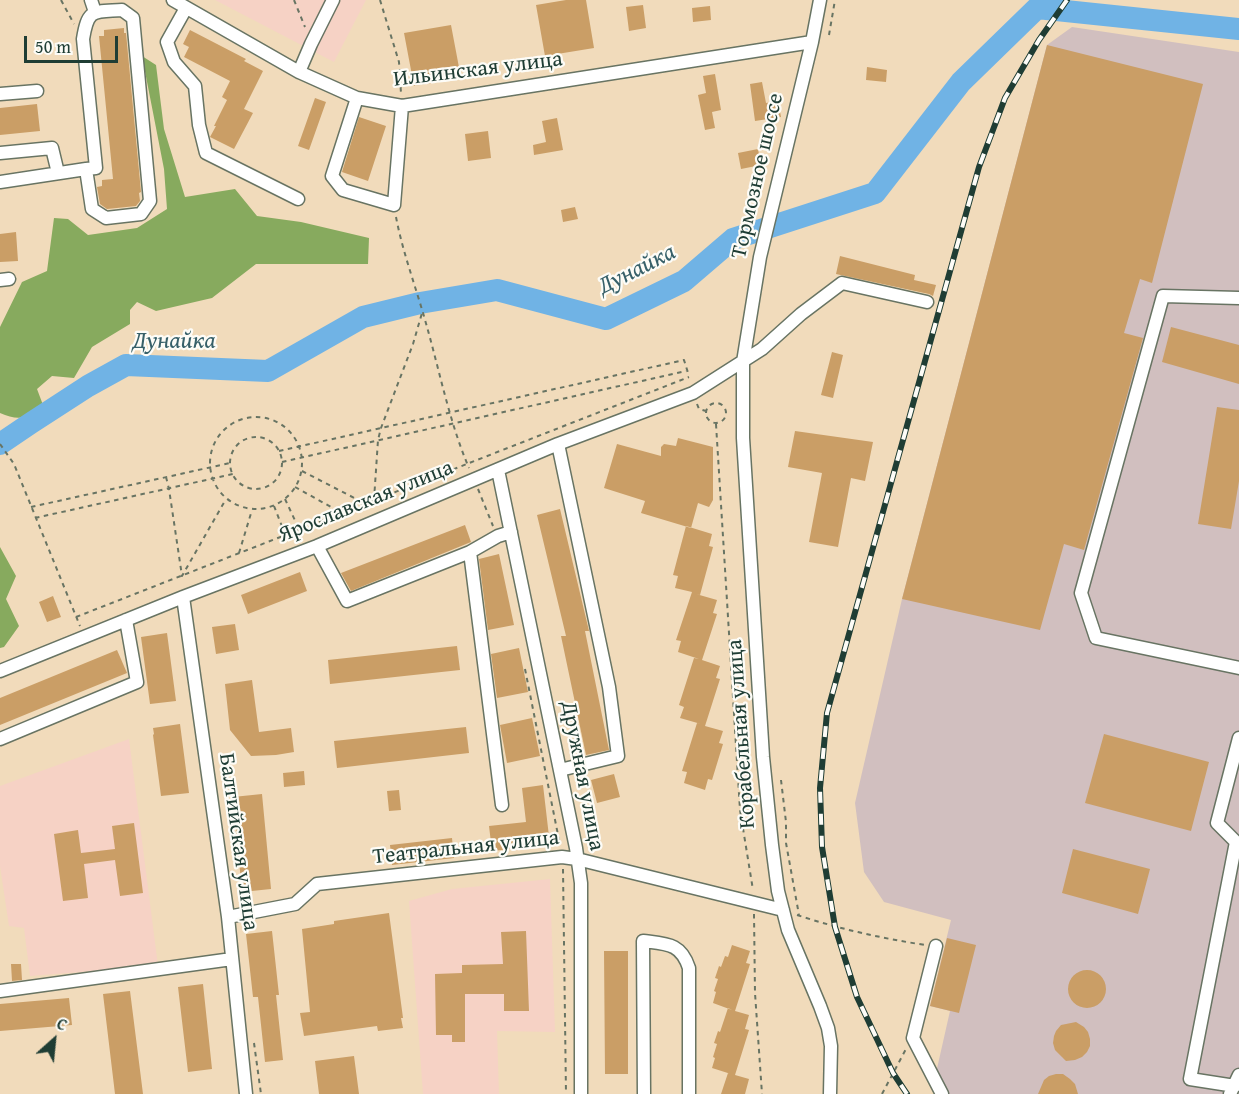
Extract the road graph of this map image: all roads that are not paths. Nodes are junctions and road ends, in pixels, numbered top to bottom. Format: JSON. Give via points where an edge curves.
{"nodes":[{"id":1,"x":173,"y":0,"type":"edge"},
{"id":2,"x":333,"y":0,"type":"edge"},
{"id":3,"x":820,"y":0,"type":"edge"},
{"id":4,"x":93,"y":6,"type":"edge"},
{"id":5,"x":186,"y":8,"type":"junction"},
{"id":6,"x":812,"y":42,"type":"junction"},
{"id":7,"x":299,"y":72,"type":"junction"},
{"id":8,"x":37,"y":91,"type":"dead end"},
{"id":9,"x":0,"y":94,"type":"edge"},
{"id":10,"x":357,"y":98,"type":"junction"},
{"id":11,"x":402,"y":106,"type":"junction"},
{"id":12,"x":0,"y":153,"type":"edge"},
{"id":13,"x":86,"y":169,"type":"junction"},
{"id":14,"x":58,"y":173,"type":"junction"},
{"id":15,"x":0,"y":182,"type":"edge"},
{"id":16,"x":298,"y":199,"type":"dead end"},
{"id":17,"x":1239,"y":298,"type":"edge"},
{"id":18,"x":927,"y":302,"type":"dead end"},
{"id":19,"x":743,"y":362,"type":"junction"},
{"id":20,"x":558,"y":444,"type":"junction"},
{"id":21,"x":498,"y":470,"type":"junction"},
{"id":22,"x":512,"y":532,"type":"junction"},
{"id":23,"x":317,"y":546,"type":"junction"},
{"id":24,"x":470,"y":552,"type":"junction"},
{"id":25,"x":183,"y":597,"type":"junction"},
{"id":26,"x":126,"y":620,"type":"junction"},
{"id":27,"x":1239,"y":668,"type":"edge"},
{"id":28,"x":0,"y":671,"type":"edge"},
{"id":29,"x":1239,"y":738,"type":"edge"},
{"id":30,"x":0,"y":739,"type":"edge"},
{"id":31,"x":560,"y":770,"type":"junction"},
{"id":32,"x":502,"y":805,"type":"dead end"},
{"id":33,"x":577,"y":859,"type":"junction"},
{"id":34,"x":783,"y":910,"type":"junction"},
{"id":35,"x":228,"y":917,"type":"junction"},
{"id":36,"x":936,"y":946,"type":"road end"},
{"id":37,"x":232,"y":959,"type":"junction"},
{"id":38,"x":0,"y":991,"type":"edge"},
{"id":39,"x":1235,"y":1085,"type":"edge"},
{"id":40,"x":246,"y":1094,"type":"edge"},
{"id":41,"x":581,"y":1094,"type":"edge"},
{"id":42,"x":644,"y":1094,"type":"edge"},
{"id":43,"x":689,"y":1094,"type":"edge"},
{"id":44,"x":830,"y":1094,"type":"edge"},
{"id":45,"x":942,"y":1094,"type":"edge"}],
"edges":[{"from":1,"to":5,"type":"street","name":"Ильинская улица"},
{"from":2,"to":7,"type":"street"},
{"from":3,"to":6,"type":"street","name":"Тормозное шоссе"},
{"from":4,"to":13,"type":"street","via":[[83,39],[96,168]]},
{"from":4,"to":13,"type":"street","via":[[122,10],[133,18],[150,201],[141,214],[106,218],[92,209]]},
{"from":5,"to":7,"type":"street","name":"Ильинская улица"},
{"from":5,"to":16,"type":"street","via":[[167,42],[174,62],[195,86],[206,153]]},
{"from":6,"to":11,"type":"street","name":"Ильинская улица"},
{"from":6,"to":19,"type":"street","name":"Тормозное шоссе","via":[[760,257]]},
{"from":7,"to":10,"type":"street","name":"Ильинская улица"},
{"from":8,"to":9,"type":"street"},
{"from":10,"to":11,"type":"street","name":"Ильинская улица"},
{"from":10,"to":11,"type":"street","via":[[332,176],[343,190],[394,205]]},
{"from":12,"to":14,"type":"street","via":[[52,148]]},
{"from":13,"to":14,"type":"street"},
{"from":14,"to":15,"type":"street"},
{"from":17,"to":27,"type":"street","via":[[1163,296],[1081,593],[1096,638]]},
{"from":18,"to":19,"type":"street","name":"Ярославская улица","via":[[842,283]]},
{"from":19,"to":20,"type":"street","name":"Ярославская улица","via":[[693,393]]},
{"from":19,"to":34,"type":"street","name":"Корабельная улица","via":[[743,438],[764,765]]},
{"from":20,"to":21,"type":"street","name":"Ярославская улица"},
{"from":20,"to":31,"type":"street","via":[[609,687],[618,756]]},
{"from":21,"to":22,"type":"street","name":"Дружная улица"},
{"from":21,"to":23,"type":"street","name":"Ярославская улица"},
{"from":22,"to":24,"type":"street"},
{"from":22,"to":31,"type":"street","name":"Дружная улица"},
{"from":23,"to":24,"type":"street","via":[[347,601]]},
{"from":23,"to":25,"type":"street","name":"Ярославская улица"},
{"from":24,"to":32,"type":"street"},
{"from":25,"to":26,"type":"street","name":"Ярославская улица"},
{"from":25,"to":35,"type":"street","name":"Балтийская улица"},
{"from":26,"to":28,"type":"street","name":"Ярославская улица"},
{"from":26,"to":30,"type":"street","via":[[137,682]]},
{"from":29,"to":39,"type":"street","via":[[1217,822],[1236,842],[1190,1078]]},
{"from":31,"to":33,"type":"street","name":"Дружная улица"},
{"from":33,"to":34,"type":"street","name":"Театральная улица"},
{"from":33,"to":35,"type":"street","name":"Театральная улица","via":[[562,857],[317,884],[295,904]]},
{"from":33,"to":41,"type":"street","name":"Дружная улица","via":[[581,883]]},
{"from":34,"to":44,"type":"street","name":"Корабельная улица","via":[[828,1028]]},
{"from":35,"to":37,"type":"street","name":"Балтийская улица"},
{"from":36,"to":45,"type":"street","via":[[912,1038]]},
{"from":37,"to":38,"type":"street"},
{"from":37,"to":40,"type":"street","name":"Балтийская улица"},
{"from":42,"to":43,"type":"street","via":[[643,941],[665,944],[686,958]]}]}
